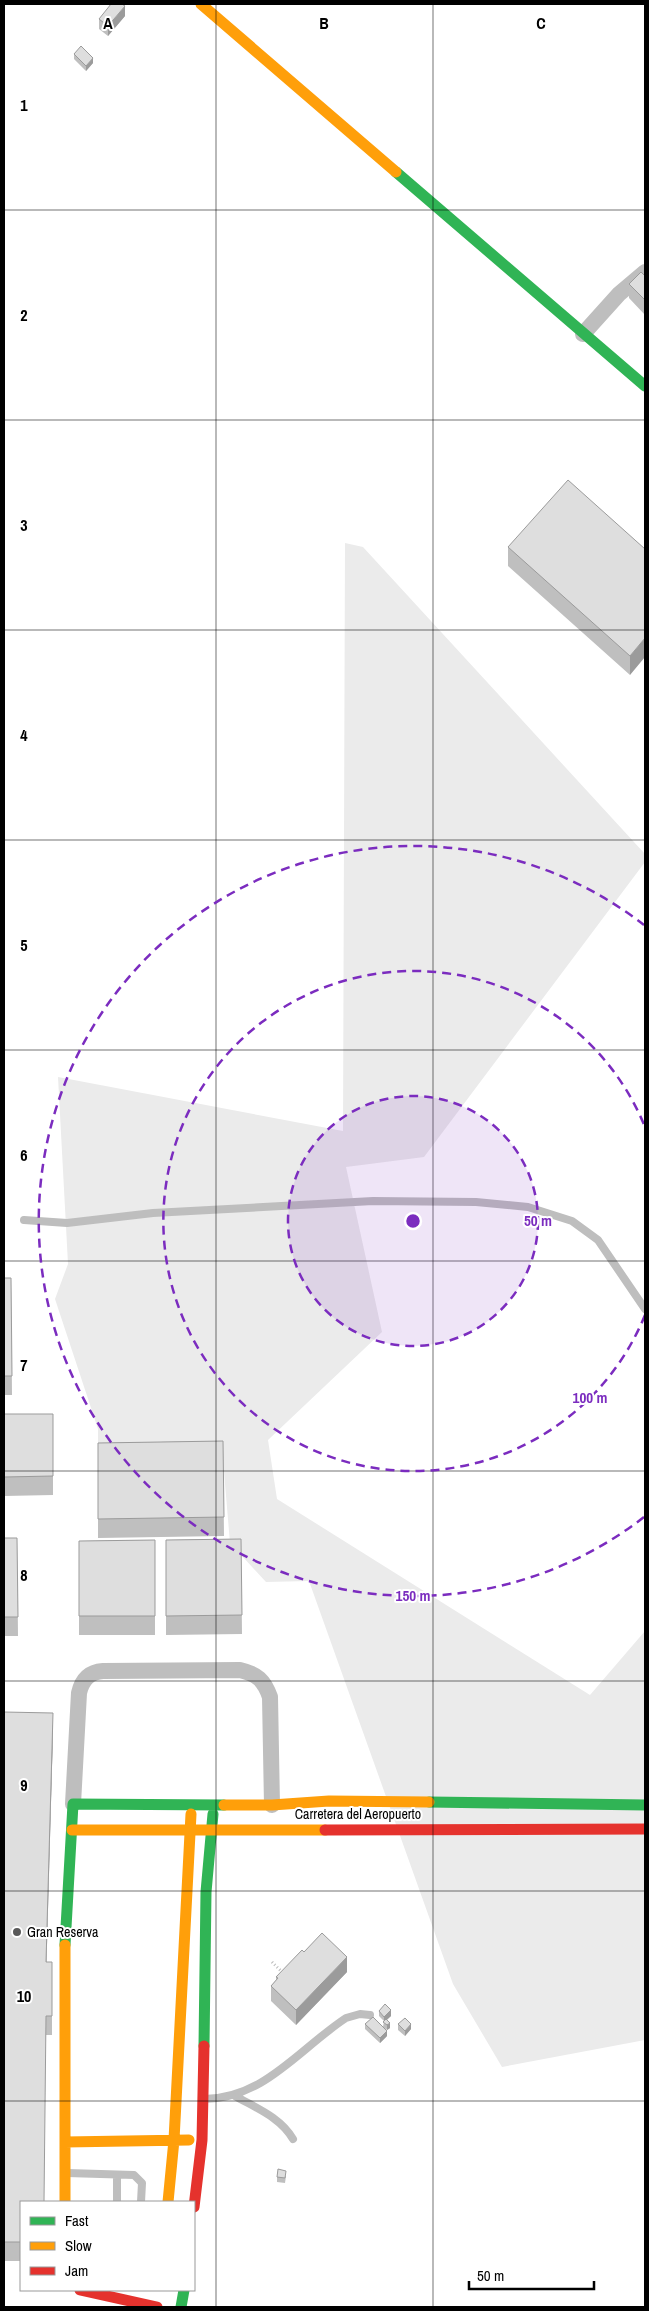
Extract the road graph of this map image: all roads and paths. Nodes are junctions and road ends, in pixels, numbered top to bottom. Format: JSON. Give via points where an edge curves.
{"nodes":[{"id":1,"x":201,"y":4,"type":"edge"},
{"id":2,"x":645,"y":272,"type":"edge"},
{"id":3,"x":583,"y":334,"type":"junction"},
{"id":4,"x":645,"y":386,"type":"edge"},
{"id":5,"x":24,"y":1220,"type":"dead end"},
{"id":6,"x":645,"y":1310,"type":"edge"},
{"id":7,"x":73,"y":1804,"type":"junction"},
{"id":8,"x":215,"y":1805,"type":"junction"},
{"id":9,"x":272,"y":1805,"type":"junction"},
{"id":10,"x":645,"y":1805,"type":"edge"},
{"id":11,"x":191,"y":1806,"type":"junction"},
{"id":12,"x":191,"y":1829,"type":"junction"},
{"id":13,"x":210,"y":1829,"type":"junction"},
{"id":14,"x":645,"y":1829,"type":"edge"},
{"id":15,"x":72,"y":1830,"type":"junction"},
{"id":16,"x":272,"y":1962,"type":"dead end"},
{"id":17,"x":288,"y":1978,"type":"edge"},
{"id":18,"x":370,"y":2015,"type":"dead end"},
{"id":19,"x":235,"y":2096,"type":"junction"},
{"id":20,"x":203,"y":2100,"type":"junction"},
{"id":21,"x":293,"y":2139,"type":"dead end"},
{"id":22,"x":174,"y":2140,"type":"junction"},
{"id":23,"x":202,"y":2140,"type":"junction"},
{"id":24,"x":66,"y":2142,"type":"junction"},
{"id":25,"x":65,"y":2173,"type":"junction"},
{"id":26,"x":117,"y":2176,"type":"junction"},
{"id":27,"x":65,"y":2201,"type":"edge"},
{"id":28,"x":117,"y":2201,"type":"edge"},
{"id":29,"x":141,"y":2201,"type":"edge"},
{"id":30,"x":168,"y":2201,"type":"edge"},
{"id":31,"x":195,"y":2201,"type":"edge"},
{"id":32,"x":86,"y":2291,"type":"edge"},
{"id":33,"x":184,"y":2291,"type":"edge"},
{"id":34,"x":157,"y":2304,"type":"edge"},
{"id":35,"x":182,"y":2307,"type":"edge"}],
"edges":[{"from":1,"to":3,"type":"street"},
{"from":2,"to":3,"type":"street","via":[[619,294]]},
{"from":3,"to":4,"type":"street"},
{"from":5,"to":6,"type":"lane","via":[[67,1223],[152,1213],[373,1201],[476,1202],[528,1207],[572,1220],[598,1240]]},
{"from":7,"to":9,"type":"street","via":[[79,1693],[81,1684],[90,1675],[103,1671],[240,1670],[259,1677],[270,1697]]},
{"from":7,"to":11,"type":"street","name":"Carretera del Aeropuerto"},
{"from":7,"to":15,"type":"street"},
{"from":8,"to":9,"type":"street","name":"Carretera del Aeropuerto"},
{"from":8,"to":11,"type":"street","name":"Carretera del Aeropuerto"},
{"from":8,"to":13,"type":"street"},
{"from":9,"to":10,"type":"street","name":"Carretera del Aeropuerto","via":[[329,1801]]},
{"from":11,"to":12,"type":"street"},
{"from":12,"to":13,"type":"street","name":"Carretera del Aeropuerto"},
{"from":12,"to":15,"type":"street","name":"Carretera del Aeropuerto"},
{"from":12,"to":22,"type":"street"},
{"from":13,"to":14,"type":"street","name":"Carretera del Aeropuerto"},
{"from":13,"to":20,"type":"street"},
{"from":15,"to":24,"type":"street","via":[[66,1899],[64,1992]]},
{"from":16,"to":17,"type":"path"},
{"from":18,"to":19,"type":"lane","via":[[346,2018],[258,2086]]},
{"from":19,"to":20,"type":"lane"},
{"from":19,"to":21,"type":"lane","via":[[276,2119]]},
{"from":20,"to":23,"type":"street"},
{"from":22,"to":23,"type":"street"},
{"from":22,"to":24,"type":"street"},
{"from":22,"to":30,"type":"street"},
{"from":23,"to":31,"type":"street"},
{"from":24,"to":25,"type":"street"},
{"from":25,"to":26,"type":"lane"},
{"from":25,"to":27,"type":"street"},
{"from":26,"to":28,"type":"lane"},
{"from":26,"to":29,"type":"lane","via":[[134,2175],[140,2179]]},
{"from":32,"to":34,"type":"street"},
{"from":33,"to":35,"type":"street"}]}
